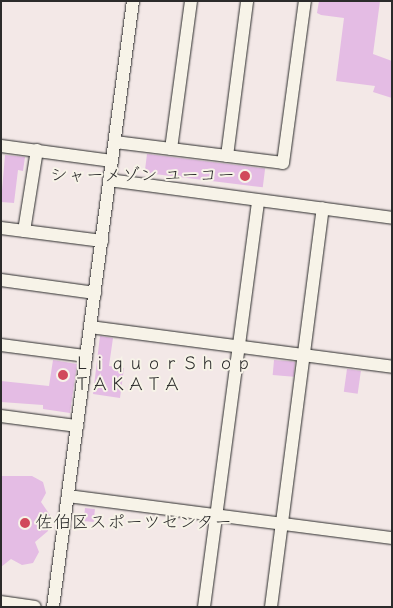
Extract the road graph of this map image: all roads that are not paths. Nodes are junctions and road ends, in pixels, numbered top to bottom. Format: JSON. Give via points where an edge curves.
{"nodes":[{"id":1,"x":133,"y":1,"type":"edge"},
{"id":2,"x":191,"y":1,"type":"edge"},
{"id":3,"x":248,"y":1,"type":"edge"},
{"id":4,"x":305,"y":1,"type":"edge"},
{"id":5,"x":114,"y":142,"type":"junction"},
{"id":6,"x":1,"y":146,"type":"edge"},
{"id":7,"x":171,"y":149,"type":"junction"},
{"id":8,"x":36,"y":150,"type":"junction"},
{"id":9,"x":227,"y":156,"type":"junction"},
{"id":10,"x":112,"y":161,"type":"junction"},
{"id":11,"x":109,"y":180,"type":"junction"},
{"id":12,"x":258,"y":201,"type":"junction"},
{"id":13,"x":323,"y":208,"type":"junction"},
{"id":14,"x":392,"y":218,"type":"edge"},
{"id":15,"x":1,"y":228,"type":"edge"},
{"id":16,"x":24,"y":231,"type":"junction"},
{"id":17,"x":102,"y":241,"type":"junction"},
{"id":18,"x":1,"y":280,"type":"edge"},
{"id":19,"x":95,"y":293,"type":"junction"},
{"id":20,"x":90,"y":328,"type":"junction"},
{"id":21,"x":1,"y":345,"type":"edge"},
{"id":22,"x":238,"y":347,"type":"junction"},
{"id":23,"x":304,"y":355,"type":"junction"},
{"id":24,"x":86,"y":356,"type":"junction"},
{"id":25,"x":392,"y":367,"type":"edge"},
{"id":26,"x":1,"y":416,"type":"edge"},
{"id":27,"x":77,"y":426,"type":"junction"},
{"id":28,"x":68,"y":496,"type":"junction"},
{"id":29,"x":216,"y":516,"type":"junction"},
{"id":30,"x":282,"y":524,"type":"junction"},
{"id":31,"x":392,"y":538,"type":"edge"},
{"id":32,"x":1,"y":602,"type":"edge"},
{"id":33,"x":35,"y":607,"type":"edge"},
{"id":34,"x":53,"y":607,"type":"edge"},
{"id":35,"x":204,"y":607,"type":"edge"},
{"id":36,"x":271,"y":607,"type":"edge"}],
"edges":[{"from":1,"to":5,"type":"street"},
{"from":2,"to":7,"type":"street"},
{"from":3,"to":9,"type":"street"},
{"from":4,"to":9,"type":"street","via":[[283,163]]},
{"from":5,"to":7,"type":"street"},
{"from":5,"to":10,"type":"street"},
{"from":6,"to":8,"type":"street"},
{"from":7,"to":9,"type":"street"},
{"from":8,"to":10,"type":"street"},
{"from":8,"to":16,"type":"street"},
{"from":10,"to":11,"type":"street"},
{"from":11,"to":12,"type":"street"},
{"from":11,"to":17,"type":"street"},
{"from":12,"to":13,"type":"street"},
{"from":12,"to":22,"type":"street"},
{"from":13,"to":14,"type":"street"},
{"from":13,"to":23,"type":"street"},
{"from":15,"to":16,"type":"street"},
{"from":16,"to":17,"type":"street"},
{"from":17,"to":19,"type":"street"},
{"from":18,"to":19,"type":"street"},
{"from":19,"to":20,"type":"street"},
{"from":20,"to":22,"type":"street"},
{"from":20,"to":24,"type":"street"},
{"from":21,"to":24,"type":"street"},
{"from":22,"to":23,"type":"street"},
{"from":22,"to":29,"type":"street"},
{"from":23,"to":25,"type":"street"},
{"from":23,"to":30,"type":"street"},
{"from":24,"to":27,"type":"street"},
{"from":26,"to":27,"type":"street"},
{"from":27,"to":28,"type":"street"},
{"from":28,"to":29,"type":"street"},
{"from":28,"to":34,"type":"street"},
{"from":29,"to":30,"type":"street"},
{"from":29,"to":35,"type":"street"},
{"from":30,"to":31,"type":"street"},
{"from":30,"to":36,"type":"street"},
{"from":32,"to":33,"type":"street"}]}
